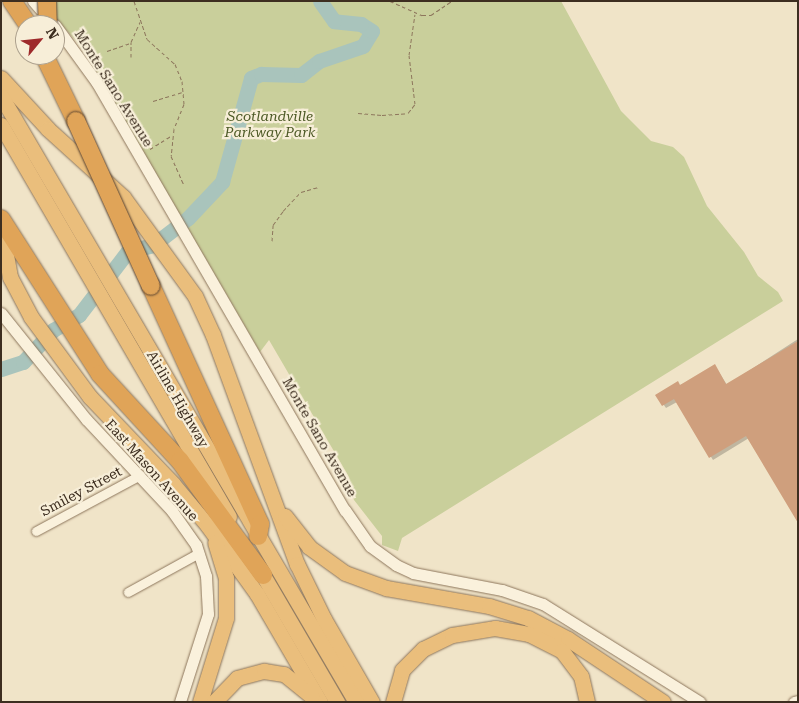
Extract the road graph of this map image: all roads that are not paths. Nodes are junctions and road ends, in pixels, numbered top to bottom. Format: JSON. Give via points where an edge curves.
{"nodes":[{"id":1,"x":12,"y":1,"type":"edge"},
{"id":2,"x":32,"y":1,"type":"edge"},
{"id":3,"x":47,"y":1,"type":"edge"},
{"id":4,"x":21,"y":15,"type":"edge"},
{"id":5,"x":45,"y":15,"type":"edge"},
{"id":6,"x":48,"y":15,"type":"edge"},
{"id":7,"x":65,"y":39,"type":"edge"},
{"id":8,"x":49,"y":65,"type":"edge"},
{"id":9,"x":57,"y":65,"type":"edge"},
{"id":10,"x":1,"y":78,"type":"edge"},
{"id":11,"x":1,"y":96,"type":"edge"},
{"id":12,"x":76,"y":122,"type":"junction"},
{"id":13,"x":1,"y":125,"type":"edge"},
{"id":14,"x":1,"y":218,"type":"edge"},
{"id":15,"x":1,"y":227,"type":"edge"},
{"id":16,"x":1,"y":313,"type":"edge"},
{"id":17,"x":140,"y":476,"type":"junction"},
{"id":18,"x":275,"y":503,"type":"junction"},
{"id":19,"x":208,"y":526,"type":"junction"},
{"id":20,"x":36,"y":531,"type":"dead end"},
{"id":21,"x":258,"y":536,"type":"junction"},
{"id":22,"x":199,"y":553,"type":"junction"},
{"id":23,"x":263,"y":575,"type":"junction"},
{"id":24,"x":128,"y":592,"type":"dead end"},
{"id":25,"x":319,"y":701,"type":"edge"},
{"id":26,"x":180,"y":702,"type":"edge"},
{"id":27,"x":200,"y":702,"type":"edge"},
{"id":28,"x":214,"y":702,"type":"edge"},
{"id":29,"x":336,"y":702,"type":"edge"},
{"id":30,"x":356,"y":702,"type":"edge"},
{"id":31,"x":372,"y":702,"type":"edge"},
{"id":32,"x":393,"y":702,"type":"edge"},
{"id":33,"x":587,"y":702,"type":"edge"},
{"id":34,"x":663,"y":702,"type":"edge"},
{"id":35,"x":700,"y":702,"type":"edge"}],
"edges":[{"from":1,"to":4,"type":"highway"},
{"from":2,"to":5,"type":"street","name":"Monte Sano Avenue"},
{"from":3,"to":6,"type":"highway","bridge":true},
{"from":7,"to":35,"type":"street","name":"Monte Sano Avenue","via":[[96,83],[346,510],[376,550],[413,573],[502,590],[543,604]]},
{"from":8,"to":12,"type":"highway"},
{"from":9,"to":12,"type":"highway"},
{"from":10,"to":18,"type":"highway","via":[[48,129],[108,182],[136,214],[195,296],[213,335]]},
{"from":11,"to":21,"type":"highway","name":"Airline Highway"},
{"from":12,"to":21,"type":"highway","bridge":true,"via":[[260,524]]},
{"from":13,"to":23,"type":"highway","name":"Airline Highway"},
{"from":14,"to":23,"type":"highway","via":[[84,351],[116,394],[194,478]]},
{"from":15,"to":19,"type":"highway","via":[[10,277],[31,316],[95,402],[164,474]]},
{"from":16,"to":17,"type":"street","name":"East Mason Avenue","via":[[91,426]]},
{"from":17,"to":20,"type":"street","name":"Smiley Street"},
{"from":17,"to":22,"type":"street","name":"East Mason Avenue","via":[[179,519]]},
{"from":18,"to":31,"type":"highway","via":[[309,590]]},
{"from":18,"to":34,"type":"highway","via":[[309,547],[345,573],[386,588],[489,606],[528,618]]},
{"from":19,"to":25,"type":"highway","via":[[257,594]]},
{"from":19,"to":27,"type":"highway","via":[[224,569],[227,606],[222,635]]},
{"from":21,"to":30,"type":"highway","name":"Airline Highway"},
{"from":22,"to":24,"type":"street"},
{"from":22,"to":26,"type":"street","name":"East Mason Avenue","via":[[208,586],[208,614]]},
{"from":23,"to":29,"type":"highway","name":"Airline Highway"},
{"from":25,"to":28,"type":"highway","via":[[284,674],[264,671],[237,678]]},
{"from":32,"to":33,"type":"highway","via":[[402,670],[418,652],[447,636],[488,628],[529,634],[562,651],[581,676]]}]}
